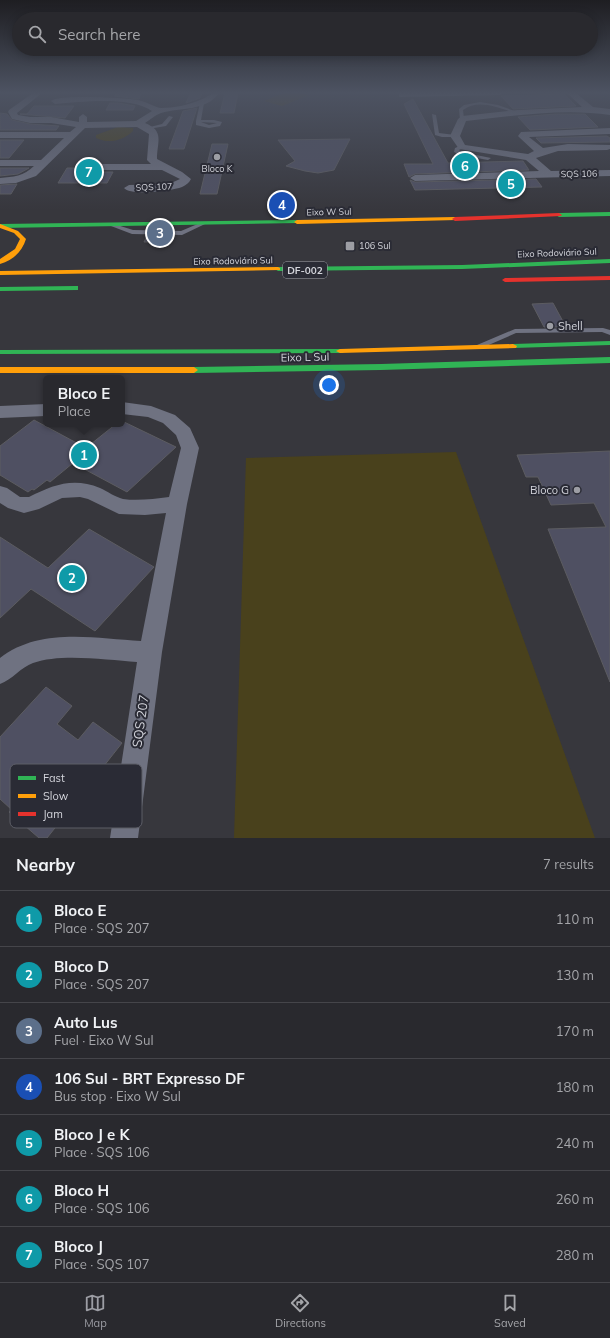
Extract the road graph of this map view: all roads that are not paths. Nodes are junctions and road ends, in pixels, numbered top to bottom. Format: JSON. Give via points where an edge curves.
{"nodes":[{"id":1,"x":75,"y":132,"type":"edge"},
{"id":2,"x":151,"y":132,"type":"edge"},
{"id":3,"x":437,"y":132,"type":"edge"},
{"id":4,"x":457,"y":132,"type":"edge"},
{"id":5,"x":565,"y":132,"type":"edge"},
{"id":6,"x":0,"y":135,"type":"edge"},
{"id":7,"x":71,"y":136,"type":"junction"},
{"id":8,"x":455,"y":136,"type":"junction"},
{"id":9,"x":462,"y":147,"type":"junction"},
{"id":10,"x":607,"y":147,"type":"dead end"},
{"id":11,"x":540,"y":151,"type":"junction"},
{"id":12,"x":529,"y":157,"type":"junction"},
{"id":13,"x":488,"y":158,"type":"dead end"},
{"id":14,"x":0,"y":163,"type":"edge"},
{"id":15,"x":43,"y":163,"type":"junction"},
{"id":16,"x":83,"y":167,"type":"dead end"},
{"id":17,"x":162,"y":167,"type":"junction"},
{"id":18,"x":610,"y":173,"type":"edge"},
{"id":19,"x":548,"y":174,"type":"junction"},
{"id":20,"x":415,"y":178,"type":"dead end"},
{"id":21,"x":0,"y":181,"type":"edge"},
{"id":22,"x":129,"y":188,"type":"dead end"},
{"id":23,"x":610,"y":206,"type":"edge"},
{"id":24,"x":296,"y":213,"type":"dead end"},
{"id":25,"x":610,"y":214,"type":"edge"},
{"id":26,"x":0,"y":226,"type":"edge"},
{"id":27,"x":610,"y":261,"type":"edge"},
{"id":28,"x":0,"y":262,"type":"edge"},
{"id":29,"x":0,"y":273,"type":"edge"},
{"id":30,"x":610,"y":278,"type":"edge"},
{"id":31,"x":499,"y":280,"type":"dead end"},
{"id":32,"x":87,"y":288,"type":"dead end"},
{"id":33,"x":0,"y":289,"type":"edge"},
{"id":34,"x":610,"y":333,"type":"edge"},
{"id":35,"x":610,"y":343,"type":"edge"},
{"id":36,"x":478,"y":347,"type":"junction"},
{"id":37,"x":0,"y":352,"type":"edge"},
{"id":38,"x":610,"y":360,"type":"edge"},
{"id":39,"x":0,"y":370,"type":"edge"},
{"id":40,"x":125,"y":408,"type":"edge"},
{"id":41,"x":43,"y":410,"type":"edge"},
{"id":42,"x":0,"y":412,"type":"edge"},
{"id":43,"x":0,"y":493,"type":"edge"},
{"id":44,"x":177,"y":504,"type":"junction"},
{"id":45,"x":150,"y":652,"type":"junction"},
{"id":46,"x":0,"y":673,"type":"edge"},
{"id":47,"x":134,"y":764,"type":"edge"},
{"id":48,"x":125,"y":828,"type":"edge"},
{"id":49,"x":124,"y":838,"type":"edge"}],
"edges":[{"from":1,"to":7,"type":"street"},
{"from":2,"to":17,"type":"street","name":"SQS 107","via":[[155,140],[151,153],[152,160]]},
{"from":3,"to":8,"type":"lane","via":[[442,136]]},
{"from":4,"to":8,"type":"street"},
{"from":5,"to":11,"type":"street","via":[[524,134],[523,136]]},
{"from":6,"to":7,"type":"street"},
{"from":7,"to":15,"type":"street"},
{"from":8,"to":9,"type":"street"},
{"from":9,"to":12,"type":"street"},
{"from":9,"to":13,"type":"lane","via":[[456,151]]},
{"from":10,"to":11,"type":"street","via":[[555,148]]},
{"from":11,"to":12,"type":"street"},
{"from":12,"to":19,"type":"street","name":"SQS 106"},
{"from":14,"to":15,"type":"street"},
{"from":15,"to":21,"type":"street","via":[[26,177]]},
{"from":16,"to":17,"type":"street"},
{"from":17,"to":22,"type":"street","name":"SQS 107","via":[[186,179],[173,187]]},
{"from":18,"to":19,"type":"street","name":"SQS 106"},
{"from":19,"to":20,"type":"street","name":"SQS 106"},
{"from":23,"to":24,"type":"main road","name":"Eixo W Sul"},
{"from":25,"to":26,"type":"main road","name":"Eixo W Sul","via":[[337,222]]},
{"from":26,"to":28,"type":"main road","via":[[16,232],[23,239],[22,246],[16,254]]},
{"from":27,"to":29,"type":"main road","name":"Eixo Rodoviário Sul","number":"DF-002","via":[[462,267]]},
{"from":30,"to":31,"type":"main road"},
{"from":32,"to":33,"type":"main road"},
{"from":34,"to":36,"type":"lane","via":[[603,330],[515,331]]},
{"from":35,"to":36,"type":"main road","name":"Eixo L Sul"},
{"from":36,"to":37,"type":"main road","name":"Eixo L Sul","via":[[344,351]]},
{"from":38,"to":39,"type":"main road","name":"Eixo L Sul","via":[[342,368]]},
{"from":40,"to":44,"type":"street","name":"SQS 207","via":[[151,412],[184,432],[190,448]]},
{"from":41,"to":42,"type":"street"},
{"from":43,"to":44,"type":"street","via":[[24,505],[60,491],[80,490],[93,493],[119,506]]},
{"from":44,"to":45,"type":"street","name":"SQS 207"},
{"from":45,"to":46,"type":"street","via":[[40,649],[22,656]]},
{"from":45,"to":47,"type":"street","name":"SQS 207"},
{"from":48,"to":49,"type":"street","name":"SQS 207"}]}
